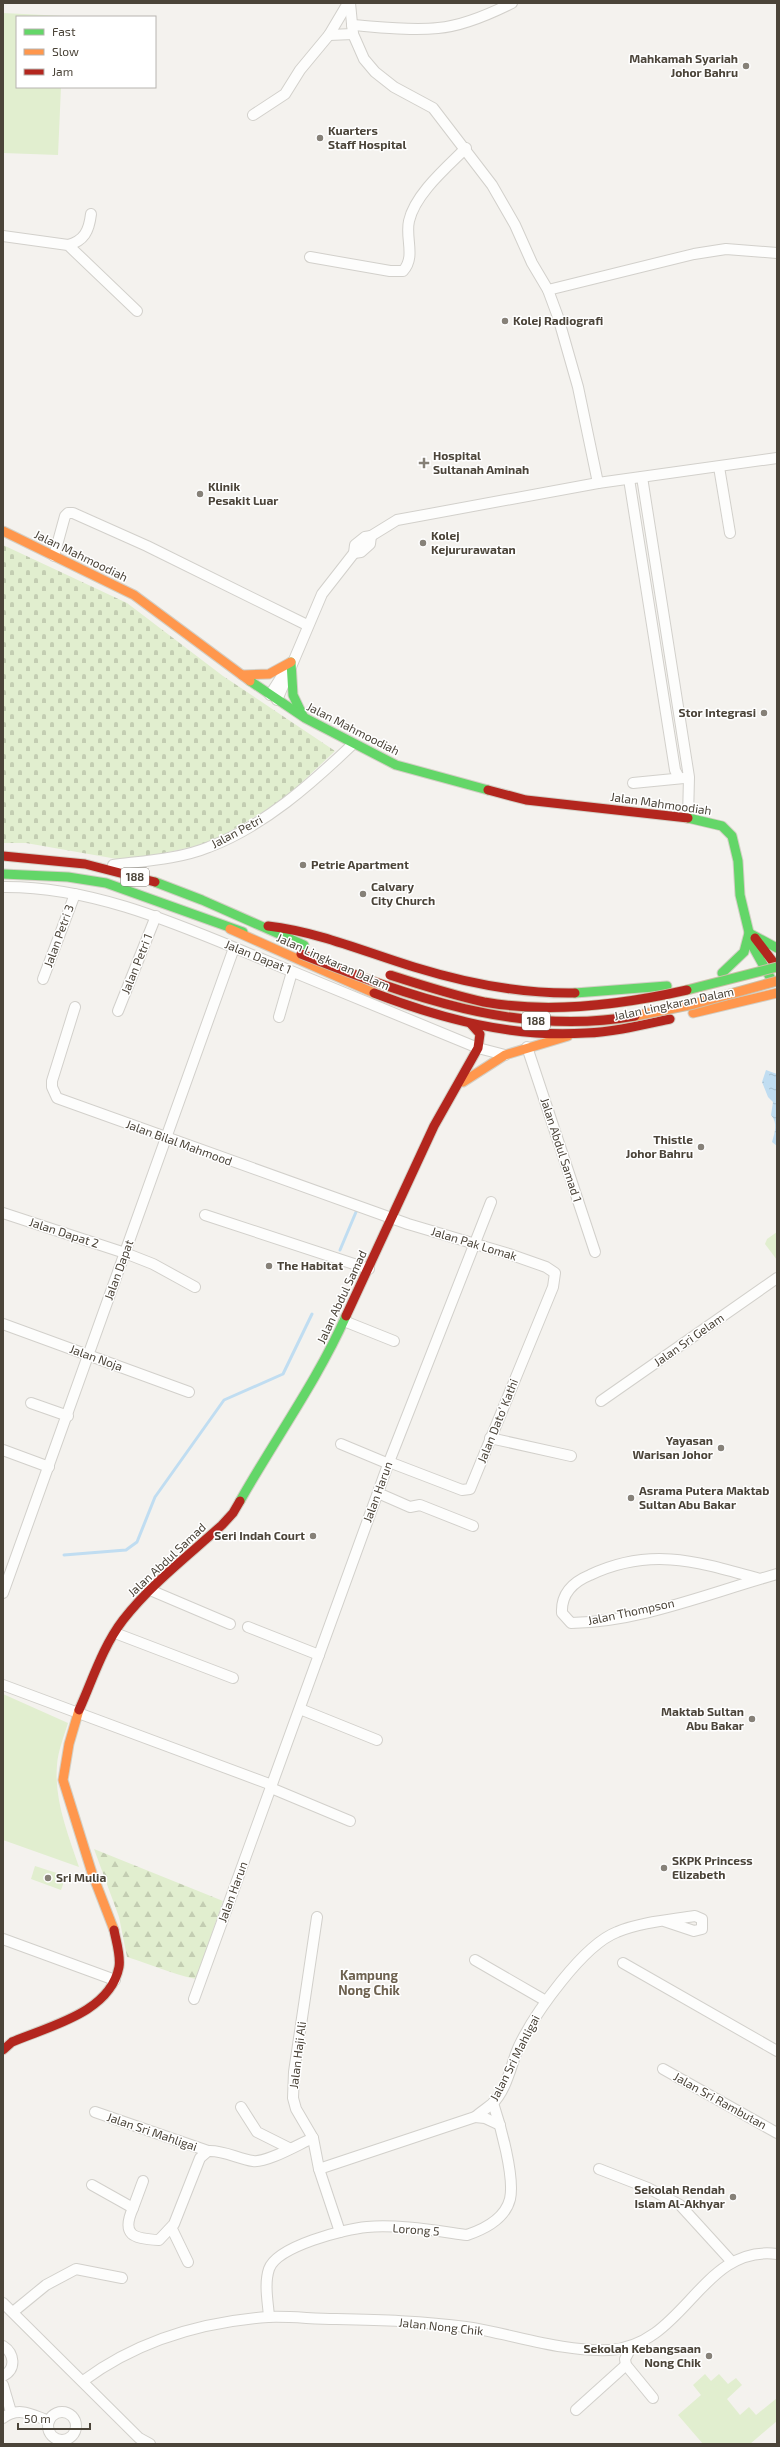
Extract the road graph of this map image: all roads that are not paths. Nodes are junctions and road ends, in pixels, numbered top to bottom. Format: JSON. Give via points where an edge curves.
{"nodes":[{"id":1,"x":349,"y":3,"type":"edge"},
{"id":2,"x":512,"y":3,"type":"edge"},
{"id":3,"x":352,"y":29,"type":"junction"},
{"id":4,"x":329,"y":35,"type":"junction"},
{"id":5,"x":253,"y":115,"type":"dead end"},
{"id":6,"x":466,"y":148,"type":"junction"},
{"id":7,"x":91,"y":214,"type":"dead end"},
{"id":8,"x":3,"y":236,"type":"edge"},
{"id":9,"x":68,"y":245,"type":"junction"},
{"id":10,"x":777,"y":254,"type":"edge"},
{"id":11,"x":310,"y":257,"type":"dead end"},
{"id":12,"x":548,"y":290,"type":"junction"},
{"id":13,"x":138,"y":311,"type":"dead end"},
{"id":14,"x":777,"y":458,"type":"edge"},
{"id":15,"x":719,"y":467,"type":"junction"},
{"id":16,"x":642,"y":477,"type":"junction"},
{"id":17,"x":629,"y":479,"type":"junction"},
{"id":18,"x":598,"y":483,"type":"junction"},
{"id":19,"x":3,"y":531,"type":"edge"},
{"id":20,"x":730,"y":534,"type":"dead end"},
{"id":21,"x":54,"y":556,"type":"junction"},
{"id":22,"x":307,"y":625,"type":"junction"},
{"id":23,"x":291,"y":662,"type":"junction"},
{"id":24,"x":242,"y":675,"type":"junction"},
{"id":25,"x":274,"y":697,"type":"junction"},
{"id":26,"x":305,"y":718,"type":"junction"},
{"id":27,"x":353,"y":744,"type":"junction"},
{"id":28,"x":689,"y":777,"type":"junction"},
{"id":29,"x":679,"y":778,"type":"junction"},
{"id":30,"x":633,"y":783,"type":"dead end"},
{"id":31,"x":688,"y":818,"type":"junction"},
{"id":32,"x":3,"y":856,"type":"edge"},
{"id":33,"x":97,"y":866,"type":"junction"},
{"id":34,"x":3,"y":874,"type":"edge"},
{"id":35,"x":3,"y":887,"type":"edge"},
{"id":36,"x":75,"y":894,"type":"junction"},
{"id":37,"x":156,"y":916,"type":"junction"},
{"id":38,"x":212,"y":921,"type":"junction"},
{"id":39,"x":260,"y":926,"type":"junction"},
{"id":40,"x":749,"y":933,"type":"junction"},
{"id":41,"x":234,"y":948,"type":"junction"},
{"id":42,"x":777,"y":948,"type":"edge"},
{"id":43,"x":302,"y":949,"type":"junction"},
{"id":44,"x":325,"y":953,"type":"dead end"},
{"id":45,"x":761,"y":962,"type":"junction"},
{"id":46,"x":776,"y":963,"type":"edge"},
{"id":47,"x":292,"y":972,"type":"junction"},
{"id":48,"x":383,"y":973,"type":"dead end"},
{"id":49,"x":722,"y":973,"type":"junction"},
{"id":50,"x":43,"y":979,"type":"dead end"},
{"id":51,"x":777,"y":981,"type":"edge"},
{"id":52,"x":777,"y":992,"type":"edge"},
{"id":53,"x":75,"y":1006,"type":"dead end"},
{"id":54,"x":118,"y":1011,"type":"dead end"},
{"id":55,"x":279,"y":1018,"type":"dead end"},
{"id":56,"x":471,"y":1024,"type":"junction"},
{"id":57,"x":574,"y":1034,"type":"junction"},
{"id":58,"x":527,"y":1047,"type":"junction"},
{"id":59,"x":478,"y":1048,"type":"junction"},
{"id":60,"x":505,"y":1055,"type":"junction"},
{"id":61,"x":459,"y":1085,"type":"junction"},
{"id":62,"x":166,"y":1138,"type":"junction"},
{"id":63,"x":491,"y":1202,"type":"dead end"},
{"id":64,"x":3,"y":1213,"type":"edge"},
{"id":65,"x":205,"y":1215,"type":"dead end"},
{"id":66,"x":392,"y":1219,"type":"junction"},
{"id":67,"x":476,"y":1244,"type":"junction"},
{"id":68,"x":595,"y":1252,"type":"dead end"},
{"id":69,"x":125,"y":1254,"type":"junction"},
{"id":70,"x":368,"y":1270,"type":"junction"},
{"id":71,"x":555,"y":1273,"type":"joint"},
{"id":72,"x":777,"y":1278,"type":"edge"},
{"id":73,"x":195,"y":1287,"type":"dead end"},
{"id":74,"x":344,"y":1322,"type":"junction"},
{"id":75,"x":3,"y":1324,"type":"edge"},
{"id":76,"x":394,"y":1340,"type":"dead end"},
{"id":77,"x":89,"y":1356,"type":"junction"},
{"id":78,"x":189,"y":1392,"type":"dead end"},
{"id":79,"x":602,"y":1401,"type":"dead end"},
{"id":80,"x":31,"y":1403,"type":"dead end"},
{"id":81,"x":68,"y":1416,"type":"junction"},
{"id":82,"x":490,"y":1438,"type":"junction"},
{"id":83,"x":341,"y":1444,"type":"dead end"},
{"id":84,"x":3,"y":1450,"type":"edge"},
{"id":85,"x":571,"y":1456,"type":"dead end"},
{"id":86,"x":389,"y":1463,"type":"junction"},
{"id":87,"x":49,"y":1467,"type":"junction"},
{"id":88,"x":378,"y":1493,"type":"junction"},
{"id":89,"x":472,"y":1526,"type":"dead end"},
{"id":90,"x":777,"y":1574,"type":"edge"},
{"id":91,"x":760,"y":1579,"type":"junction"},
{"id":92,"x":150,"y":1590,"type":"junction"},
{"id":93,"x":3,"y":1593,"type":"edge"},
{"id":94,"x":230,"y":1624,"type":"dead end"},
{"id":95,"x":248,"y":1627,"type":"dead end"},
{"id":96,"x":115,"y":1633,"type":"junction"},
{"id":97,"x":320,"y":1655,"type":"junction"},
{"id":98,"x":233,"y":1678,"type":"dead end"},
{"id":99,"x":3,"y":1685,"type":"edge"},
{"id":100,"x":300,"y":1709,"type":"junction"},
{"id":101,"x":78,"y":1713,"type":"junction"},
{"id":102,"x":377,"y":1740,"type":"dead end"},
{"id":103,"x":272,"y":1787,"type":"junction"},
{"id":104,"x":350,"y":1821,"type":"dead end"},
{"id":105,"x":317,"y":1917,"type":"dead end"},
{"id":106,"x":664,"y":1921,"type":"dead end"},
{"id":107,"x":3,"y":1939,"type":"edge"},
{"id":108,"x":476,"y":1960,"type":"dead end"},
{"id":109,"x":623,"y":1963,"type":"dead end"},
{"id":110,"x":115,"y":1980,"type":"junction"},
{"id":111,"x":194,"y":1999,"type":"dead end"},
{"id":112,"x":546,"y":2001,"type":"junction"},
{"id":113,"x":3,"y":2050,"type":"edge"},
{"id":114,"x":777,"y":2051,"type":"edge"},
{"id":115,"x":663,"y":2069,"type":"dead end"},
{"id":116,"x":493,"y":2103,"type":"junction"},
{"id":117,"x":241,"y":2107,"type":"dead end"},
{"id":118,"x":95,"y":2112,"type":"dead end"},
{"id":119,"x":475,"y":2116,"type":"junction"},
{"id":120,"x":500,"y":2125,"type":"junction"},
{"id":121,"x":777,"y":2134,"type":"edge"},
{"id":122,"x":313,"y":2138,"type":"junction"},
{"id":123,"x":289,"y":2148,"type":"junction"},
{"id":124,"x":208,"y":2152,"type":"junction"},
{"id":125,"x":319,"y":2169,"type":"junction"},
{"id":126,"x":599,"y":2169,"type":"dead end"},
{"id":127,"x":143,"y":2181,"type":"dead end"},
{"id":128,"x":92,"y":2185,"type":"dead end"},
{"id":129,"x":132,"y":2208,"type":"junction"},
{"id":130,"x":172,"y":2229,"type":"junction"},
{"id":131,"x":340,"y":2232,"type":"junction"},
{"id":132,"x":777,"y":2254,"type":"edge"},
{"id":133,"x":188,"y":2262,"type":"dead end"},
{"id":134,"x":732,"y":2262,"type":"junction"},
{"id":135,"x":122,"y":2278,"type":"dead end"},
{"id":136,"x":3,"y":2303,"type":"edge"},
{"id":137,"x":13,"y":2312,"type":"junction"},
{"id":138,"x":269,"y":2317,"type":"junction"},
{"id":139,"x":3,"y":2346,"type":"edge"},
{"id":140,"x":632,"y":2346,"type":"junction"},
{"id":141,"x":626,"y":2366,"type":"junction"},
{"id":142,"x":3,"y":2376,"type":"edge"},
{"id":143,"x":83,"y":2381,"type":"junction"},
{"id":144,"x":3,"y":2384,"type":"edge"},
{"id":145,"x":653,"y":2398,"type":"dead end"},
{"id":146,"x":576,"y":2410,"type":"dead end"},
{"id":147,"x":7,"y":2415,"type":"edge"},
{"id":148,"x":49,"y":2421,"type":"dead end"},
{"id":149,"x":136,"y":2441,"type":"edge"},
{"id":150,"x":150,"y":2444,"type":"edge"}],
"edges":[{"from":1,"to":3,"type":"street"},
{"from":1,"to":4,"type":"street"},
{"from":2,"to":3,"type":"street","via":[[464,22],[439,28]]},
{"from":3,"to":4,"type":"street"},
{"from":3,"to":6,"type":"street","via":[[364,59],[375,72],[394,87],[433,108]]},
{"from":4,"to":5,"type":"street","via":[[300,70],[285,94]]},
{"from":6,"to":11,"type":"street","via":[[416,204],[409,220],[410,256],[403,271]]},
{"from":6,"to":12,"type":"street","via":[[507,211]]},
{"from":7,"to":9,"type":"street","via":[[88,231],[76,243]]},
{"from":8,"to":9,"type":"street"},
{"from":9,"to":13,"type":"street"},
{"from":10,"to":12,"type":"street","via":[[726,249],[694,254]]},
{"from":12,"to":18,"type":"street","via":[[578,387]]},
{"from":14,"to":15,"type":"street"},
{"from":15,"to":16,"type":"street"},
{"from":15,"to":20,"type":"street"},
{"from":16,"to":17,"type":"street"},
{"from":16,"to":28,"type":"street"},
{"from":17,"to":18,"type":"street"},
{"from":17,"to":29,"type":"street","via":[[675,770]]},
{"from":18,"to":22,"type":"street","via":[[397,520],[372,536],[370,544],[361,552],[354,553],[322,594]]},
{"from":19,"to":21,"type":"main road","name":"Jalan Mahmoodiah"},
{"from":21,"to":22,"type":"street","via":[[65,516],[72,513],[147,546]]},
{"from":21,"to":24,"type":"main road","name":"Jalan Mahmoodiah","via":[[134,595]]},
{"from":22,"to":23,"type":"street"},
{"from":23,"to":24,"type":"main road","via":[[269,674]]},
{"from":23,"to":25,"type":"street","via":[[289,676]]},
{"from":23,"to":26,"type":"main road","via":[[292,695]]},
{"from":24,"to":25,"type":"main road","name":"Jalan Mahmoodiah"},
{"from":25,"to":26,"type":"main road","name":"Jalan Mahmoodiah"},
{"from":26,"to":27,"type":"main road","name":"Jalan Mahmoodiah"},
{"from":27,"to":31,"type":"main road","name":"Jalan Mahmoodiah","via":[[396,764],[526,800]]},
{"from":27,"to":33,"type":"street","name":"Jalan Petri","via":[[267,817],[208,848],[150,861]]},
{"from":28,"to":29,"type":"street"},
{"from":28,"to":31,"type":"street"},
{"from":29,"to":30,"type":"street"},
{"from":31,"to":40,"type":"main road","name":"Jalan Mahmoodiah","via":[[718,824],[730,832],[738,861],[740,895]]},
{"from":32,"to":33,"type":"main road","name":"Jalan Lingkaran Dalam","number":"188"},
{"from":33,"to":39,"type":"main road","name":"Jalan Lingkaran Dalam","number":"188","via":[[162,885]]},
{"from":34,"to":38,"type":"main road","name":"Jalan Lingkaran Dalam","number":"188","via":[[38,874],[104,883]]},
{"from":35,"to":36,"type":"street","name":"Jalan Dapat 1","via":[[24,887]]},
{"from":36,"to":37,"type":"street","name":"Jalan Dapat 1"},
{"from":36,"to":50,"type":"street","name":"Jalan Petri 3"},
{"from":37,"to":41,"type":"street","name":"Jalan Dapat 1"},
{"from":37,"to":54,"type":"street","name":"Jalan Petri 1"},
{"from":38,"to":43,"type":"main road","name":"Jalan Lingkaran Dalam","number":"188"},
{"from":38,"to":56,"type":"main road","name":"Jalan Lingkaran Dalam","via":[[367,992]]},
{"from":39,"to":43,"type":"main road","name":"Jalan Lingkaran Dalam","number":"188"},
{"from":39,"to":49,"type":"main road","name":"Jalan Lingkaran Dalam","via":[[287,927],[463,982],[520,991],[618,993],[680,984]]},
{"from":40,"to":42,"type":"main road"},
{"from":40,"to":45,"type":"main road","name":"Jalan Mahmoodiah"},
{"from":40,"to":46,"type":"main road","name":"Jalan Mahmoodiah"},
{"from":40,"to":49,"type":"main road","via":[[744,952]]},
{"from":41,"to":47,"type":"street","name":"Jalan Dapat 1"},
{"from":41,"to":62,"type":"street","name":"Jalan Dapat"},
{"from":43,"to":44,"type":"main road","name":"Jalan Lingkaran Dalam","number":"188"},
{"from":43,"to":51,"type":"main road","name":"Jalan Lingkaran Dalam","number":"188","bridge":true,"via":[[399,991],[462,1010],[508,1020],[554,1023],[608,1020],[646,1014]]},
{"from":45,"to":46,"type":"main road","name":"Jalan Lingkaran Dalam"},
{"from":45,"to":49,"type":"main road","name":"Jalan Lingkaran Dalam"},
{"from":45,"to":52,"type":"main road","name":"Jalan Mahmoodiah"},
{"from":46,"to":48,"type":"main road","name":"Jalan Lingkaran Dalam","number":"188","bridge":true,"via":[[689,991],[602,1006],[498,1004],[444,992]]},
{"from":47,"to":55,"type":"street"},
{"from":47,"to":59,"type":"street","name":"Jalan Dapat 1"},
{"from":52,"to":57,"type":"main road","name":"Jalan Lingkaran Dalam","via":[[637,1026]]},
{"from":53,"to":62,"type":"street","name":"Jalan Bilal Mahmood","via":[[52,1081],[57,1098]]},
{"from":56,"to":57,"type":"main road","name":"Jalan Lingkaran Dalam","via":[[510,1031]]},
{"from":56,"to":59,"type":"main road","via":[[480,1034]]},
{"from":57,"to":58,"type":"main road","name":"Jalan Abdul Samad"},
{"from":58,"to":60,"type":"main road","name":"Jalan Abdul Samad"},
{"from":58,"to":68,"type":"street","name":"Jalan Abdul Samad 1"},
{"from":59,"to":60,"type":"street","name":"Jalan Dapat 1"},
{"from":59,"to":61,"type":"main road","name":"Jalan Abdul Samad"},
{"from":60,"to":61,"type":"main road","name":"Jalan Abdul Samad"},
{"from":61,"to":66,"type":"main road","name":"Jalan Abdul Samad","via":[[434,1126]]},
{"from":62,"to":66,"type":"street","name":"Jalan Bilal Mahmood"},
{"from":62,"to":69,"type":"street","name":"Jalan Dapat"},
{"from":63,"to":67,"type":"street","name":"Jalan Harun"},
{"from":64,"to":69,"type":"street","name":"Jalan Dapat 2"},
{"from":65,"to":70,"type":"street"},
{"from":66,"to":67,"type":"street","name":"Jalan Pak Lomak"},
{"from":66,"to":70,"type":"main road","name":"Jalan Abdul Samad"},
{"from":67,"to":71,"type":"street","name":"Jalan Pak Lomak","via":[[546,1267]]},
{"from":67,"to":86,"type":"street","name":"Jalan Harun"},
{"from":69,"to":73,"type":"street","name":"Jalan Dapat 2","via":[[153,1264]]},
{"from":69,"to":77,"type":"street","name":"Jalan Dapat"},
{"from":70,"to":74,"type":"main road","name":"Jalan Abdul Samad"},
{"from":71,"to":82,"type":"street","name":"Jalan Dato’ Kathi","via":[[553,1288]]},
{"from":72,"to":79,"type":"street","name":"Jalan Sri Gelam"},
{"from":74,"to":76,"type":"street"},
{"from":74,"to":92,"type":"main road","name":"Jalan Abdul Samad","via":[[316,1378],[267,1452],[233,1513]]},
{"from":75,"to":77,"type":"street","name":"Jalan Noja"},
{"from":77,"to":78,"type":"street","name":"Jalan Noja"},
{"from":77,"to":81,"type":"street","name":"Jalan Dapat"},
{"from":80,"to":81,"type":"street"},
{"from":81,"to":87,"type":"street","name":"Jalan Dapat"},
{"from":82,"to":85,"type":"street"},
{"from":82,"to":86,"type":"street","name":"Jalan Dato’ Kathi","via":[[474,1480],[467,1491]]},
{"from":83,"to":86,"type":"street"},
{"from":84,"to":87,"type":"street"},
{"from":86,"to":88,"type":"street","name":"Jalan Harun"},
{"from":87,"to":93,"type":"street","name":"Jalan Dapat"},
{"from":88,"to":89,"type":"street","via":[[410,1507],[420,1504]]},
{"from":88,"to":97,"type":"street","name":"Jalan Harun"},
{"from":90,"to":91,"type":"street","name":"Jalan Thompson"},
{"from":91,"to":91,"type":"street","name":"Jalan Thompson","via":[[688,1560],[645,1558],[624,1561],[580,1579],[565,1593],[562,1613],[571,1623],[595,1622],[652,1610]]},
{"from":92,"to":94,"type":"street"},
{"from":92,"to":96,"type":"main road","name":"Jalan Abdul Samad"},
{"from":95,"to":97,"type":"street"},
{"from":96,"to":98,"type":"street"},
{"from":96,"to":101,"type":"main road","name":"Jalan Abdul Samad"},
{"from":97,"to":100,"type":"street","name":"Jalan Harun"},
{"from":99,"to":101,"type":"street"},
{"from":100,"to":102,"type":"street"},
{"from":100,"to":103,"type":"street","name":"Jalan Harun"},
{"from":101,"to":103,"type":"street"},
{"from":101,"to":110,"type":"main road","name":"Jalan Abdul Samad","via":[[69,1744],[63,1780],[92,1874],[113,1923],[120,1961]]},
{"from":103,"to":104,"type":"street"},
{"from":103,"to":111,"type":"street","name":"Jalan Harun"},
{"from":105,"to":122,"type":"street","name":"Jalan Haji Ali","via":[[292,2098]]},
{"from":106,"to":112,"type":"street","name":"Jalan Sri Mahligai","via":[[627,1928],[606,1939],[588,1954]]},
{"from":107,"to":110,"type":"street"},
{"from":108,"to":112,"type":"street"},
{"from":109,"to":114,"type":"street"},
{"from":110,"to":113,"type":"main road","name":"Jalan Abdul Samad","via":[[106,1994],[84,2012],[12,2042]]},
{"from":112,"to":116,"type":"street","name":"Jalan Sri Mahligai","via":[[528,2028]]},
{"from":115,"to":121,"type":"street","name":"Jalan Sri Rambutan"},
{"from":116,"to":119,"type":"street","name":"Jalan Sri Mahligai"},
{"from":116,"to":120,"type":"street","name":"Lorong 5"},
{"from":117,"to":123,"type":"street","via":[[256,2132]]},
{"from":118,"to":124,"type":"street","name":"Jalan Sri Mahligai"},
{"from":119,"to":120,"type":"street"},
{"from":119,"to":125,"type":"street","name":"Jalan Sri Mahligai"},
{"from":120,"to":131,"type":"street","name":"Lorong 5","via":[[508,2169],[510,2199],[494,2222],[482,2230],[467,2234],[368,2227]]},
{"from":122,"to":123,"type":"street","name":"Jalan Sri Mahligai"},
{"from":122,"to":125,"type":"street","name":"Jalan Haji Ali"},
{"from":123,"to":124,"type":"street","name":"Jalan Sri Mahligai","via":[[255,2162],[219,2152]]},
{"from":124,"to":130,"type":"street","name":"Jalan Sri Mahligai","via":[[200,2158]]},
{"from":125,"to":131,"type":"street","name":"Jalan Haji Ali"},
{"from":126,"to":134,"type":"street","via":[[648,2188],[680,2206]]},
{"from":127,"to":129,"type":"street"},
{"from":128,"to":129,"type":"street"},
{"from":129,"to":130,"type":"street","via":[[127,2220],[127,2228],[131,2234],[139,2238],[159,2240]]},
{"from":130,"to":133,"type":"street"},
{"from":131,"to":138,"type":"street","name":"Lorong 5","via":[[294,2247],[278,2257],[269,2267]]},
{"from":132,"to":134,"type":"street","name":"Jalan Nong Chik","via":[[757,2253]]},
{"from":134,"to":140,"type":"street","name":"Jalan Nong Chik","via":[[709,2280],[674,2320]]},
{"from":135,"to":137,"type":"street","via":[[76,2269],[46,2285]]},
{"from":136,"to":137,"type":"street"},
{"from":137,"to":143,"type":"street"},
{"from":138,"to":140,"type":"street","name":"Jalan Nong Chik","via":[[369,2320],[465,2327],[587,2351]]},
{"from":138,"to":143,"type":"street","name":"Jalan Nong Chik","via":[[181,2331],[121,2356]]},
{"from":139,"to":142,"type":"street","via":[[8,2349],[13,2360],[10,2370]]},
{"from":140,"to":141,"type":"street","via":[[625,2359]]},
{"from":141,"to":145,"type":"street"},
{"from":141,"to":146,"type":"street"},
{"from":143,"to":149,"type":"street"},
{"from":144,"to":147,"type":"street"},
{"from":147,"to":148,"type":"street","via":[[22,2412]]},
{"from":149,"to":150,"type":"street"}]}
